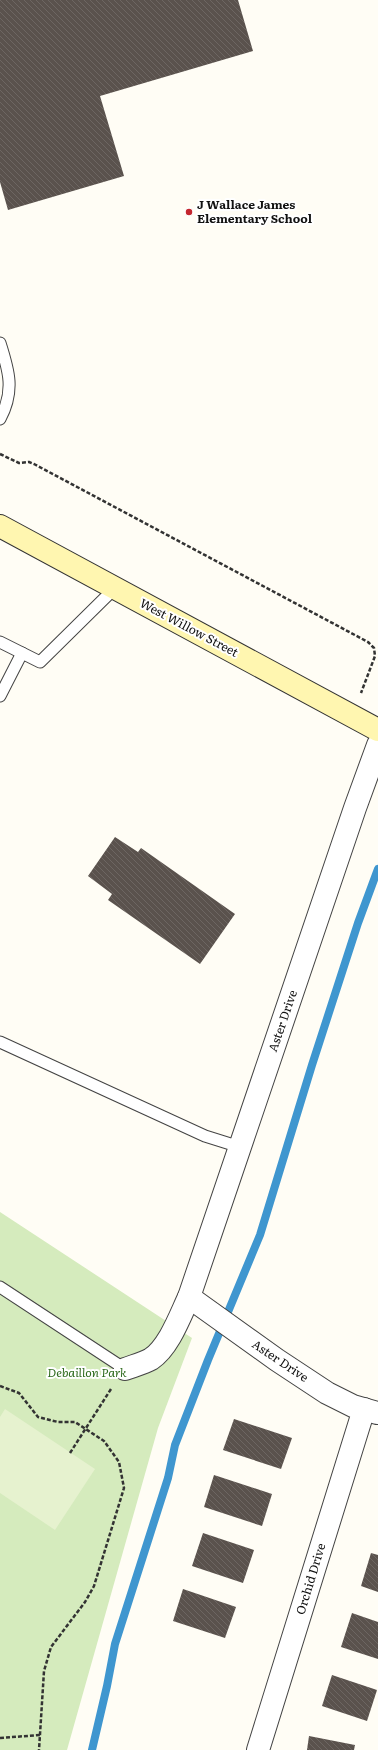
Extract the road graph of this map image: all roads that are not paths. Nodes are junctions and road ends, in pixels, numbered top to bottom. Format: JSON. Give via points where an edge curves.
{"nodes":[{"id":1,"x":0,"y":343,"type":"edge"},
{"id":2,"x":0,"y":419,"type":"edge"},
{"id":3,"x":0,"y":526,"type":"edge"},
{"id":4,"x":116,"y":588,"type":"junction"},
{"id":5,"x":0,"y":642,"type":"edge"},
{"id":6,"x":22,"y":653,"type":"junction"},
{"id":7,"x":0,"y":696,"type":"edge"},
{"id":8,"x":378,"y":730,"type":"edge"},
{"id":9,"x":378,"y":745,"type":"edge"},
{"id":10,"x":0,"y":1042,"type":"edge"},
{"id":11,"x":240,"y":1147,"type":"junction"},
{"id":12,"x":0,"y":1287,"type":"edge"},
{"id":13,"x":189,"y":1297,"type":"junction"},
{"id":14,"x":125,"y":1369,"type":"joint"},
{"id":15,"x":371,"y":1411,"type":"edge"},
{"id":16,"x":258,"y":1750,"type":"edge"}],
"edges":[{"from":1,"to":2,"type":"lane","via":[[10,390],[6,408]]},
{"from":3,"to":4,"type":"main road","name":"West Willow Street"},
{"from":4,"to":6,"type":"lane","via":[[40,662]]},
{"from":4,"to":8,"type":"main road","name":"West Willow Street"},
{"from":5,"to":6,"type":"lane"},
{"from":6,"to":7,"type":"lane"},
{"from":9,"to":11,"type":"street","name":"Aster Drive"},
{"from":10,"to":11,"type":"lane","via":[[205,1136]]},
{"from":11,"to":13,"type":"street","name":"Aster Drive"},
{"from":12,"to":14,"type":"lane"},
{"from":13,"to":14,"type":"street","name":"Aster Drive","via":[[169,1338],[160,1350],[151,1359]]},
{"from":13,"to":15,"type":"street","name":"Aster Drive","via":[[327,1394]]},
{"from":15,"to":16,"type":"street","name":"Orchid Drive"}]}
